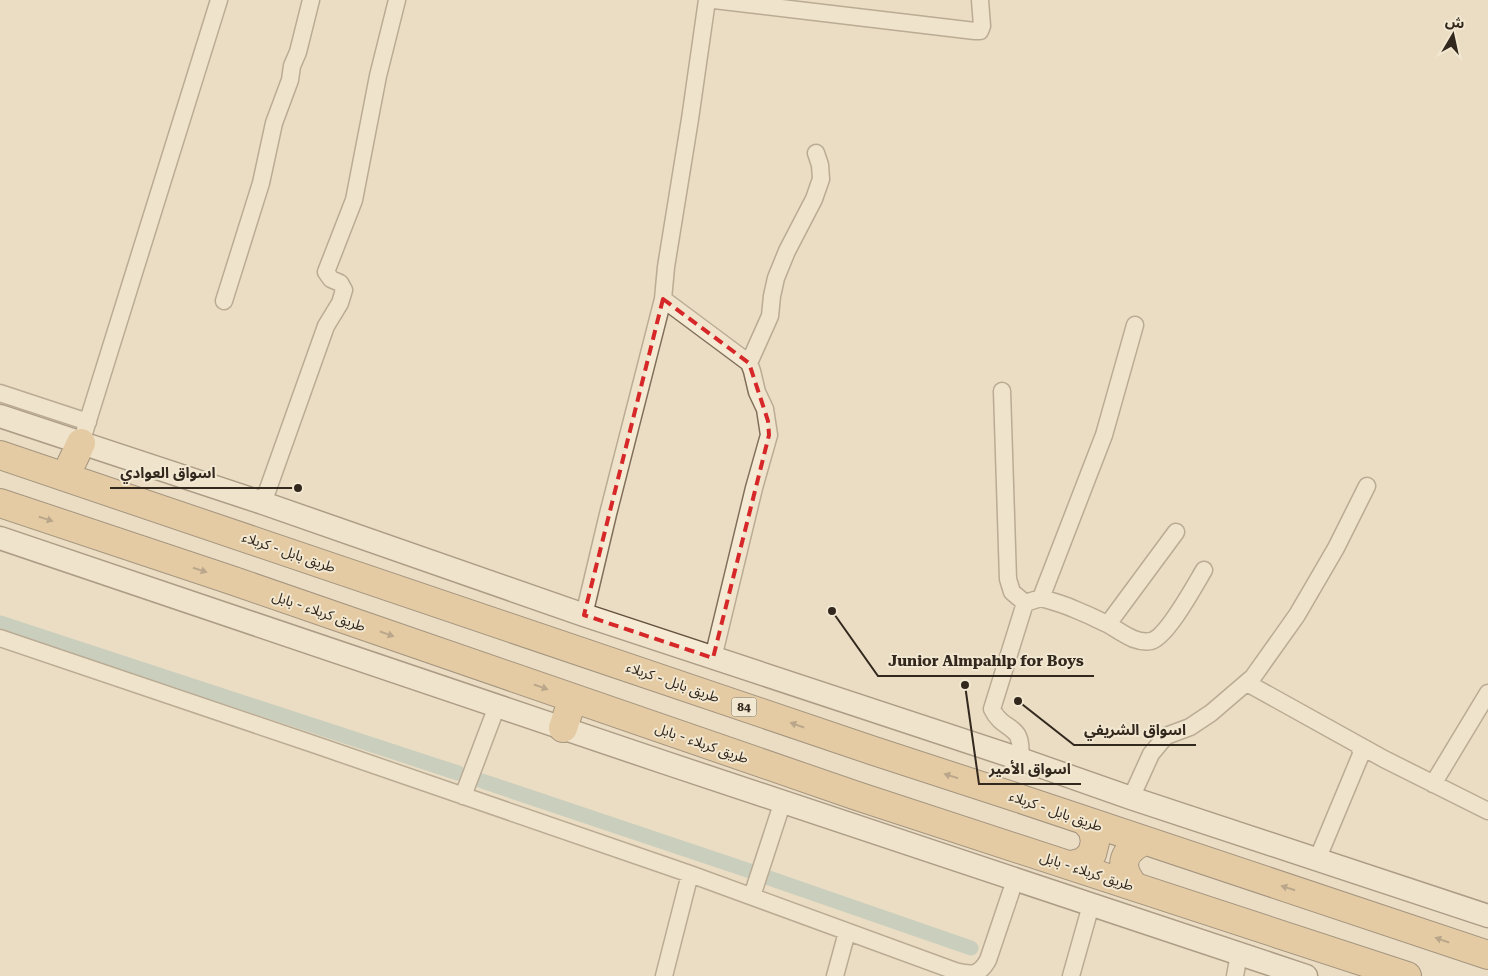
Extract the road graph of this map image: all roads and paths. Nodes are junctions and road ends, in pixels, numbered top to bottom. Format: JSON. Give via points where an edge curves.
{"nodes":[{"id":1,"x":219,"y":0,"type":"edge"},
{"id":2,"x":311,"y":0,"type":"edge"},
{"id":3,"x":397,"y":0,"type":"edge"},
{"id":4,"x":706,"y":0,"type":"edge"},
{"id":5,"x":714,"y":0,"type":"edge"},
{"id":6,"x":980,"y":0,"type":"edge"},
{"id":7,"x":816,"y":153,"type":"dead end"},
{"id":8,"x":664,"y":299,"type":"junction"},
{"id":9,"x":224,"y":301,"type":"dead end"},
{"id":10,"x":1135,"y":325,"type":"dead end"},
{"id":11,"x":749,"y":363,"type":"junction"},
{"id":12,"x":1002,"y":391,"type":"dead end"},
{"id":13,"x":0,"y":393,"type":"edge"},
{"id":14,"x":0,"y":416,"type":"edge"},
{"id":15,"x":84,"y":432,"type":"junction"},
{"id":16,"x":0,"y":455,"type":"edge"},
{"id":17,"x":65,"y":477,"type":"junction"},
{"id":18,"x":1367,"y":486,"type":"dead end"},
{"id":19,"x":263,"y":503,"type":"junction"},
{"id":20,"x":0,"y":504,"type":"edge"},
{"id":21,"x":1176,"y":532,"type":"dead end"},
{"id":22,"x":0,"y":538,"type":"edge"},
{"id":23,"x":1204,"y":570,"type":"dead end"},
{"id":24,"x":1041,"y":598,"type":"junction"},
{"id":25,"x":1025,"y":604,"type":"junction"},
{"id":26,"x":584,"y":615,"type":"junction"},
{"id":27,"x":1108,"y":624,"type":"junction"},
{"id":28,"x":0,"y":638,"type":"edge"},
{"id":29,"x":713,"y":658,"type":"junction"},
{"id":30,"x":1247,"y":683,"type":"junction"},
{"id":31,"x":1488,"y":693,"type":"edge"},
{"id":32,"x":573,"y":698,"type":"junction"},
{"id":33,"x":497,"y":706,"type":"junction"},
{"id":34,"x":563,"y":728,"type":"junction"},
{"id":35,"x":1357,"y":744,"type":"junction"},
{"id":36,"x":1020,"y":759,"type":"junction"},
{"id":37,"x":1432,"y":784,"type":"junction"},
{"id":38,"x":463,"y":796,"type":"junction"},
{"id":39,"x":1131,"y":798,"type":"junction"},
{"id":40,"x":783,"y":801,"type":"junction"},
{"id":41,"x":1488,"y":811,"type":"edge"},
{"id":42,"x":1085,"y":821,"type":"junction"},
{"id":43,"x":1144,"y":841,"type":"junction"},
{"id":44,"x":1317,"y":860,"type":"junction"},
{"id":45,"x":1071,"y":865,"type":"junction"},
{"id":46,"x":690,"y":874,"type":"junction"},
{"id":47,"x":1015,"y":880,"type":"junction"},
{"id":48,"x":1135,"y":887,"type":"junction"},
{"id":49,"x":752,"y":896,"type":"junction"},
{"id":50,"x":1091,"y":905,"type":"junction"},
{"id":51,"x":1488,"y":916,"type":"edge"},
{"id":52,"x":847,"y":932,"type":"junction"},
{"id":53,"x":1239,"y":954,"type":"junction"},
{"id":54,"x":1488,"y":955,"type":"edge"},
{"id":55,"x":664,"y":976,"type":"edge"},
{"id":56,"x":835,"y":976,"type":"edge"},
{"id":57,"x":1071,"y":976,"type":"edge"},
{"id":58,"x":1235,"y":976,"type":"edge"},
{"id":59,"x":1306,"y":976,"type":"edge"},
{"id":60,"x":1407,"y":976,"type":"edge"}],
"edges":[{"from":1,"to":15,"type":"street"},
{"from":2,"to":9,"type":"street","via":[[290,80],[274,123],[261,183]]},
{"from":3,"to":19,"type":"street","via":[[378,76],[354,200],[326,272],[331,279],[340,282],[344,290],[326,326]]},
{"from":4,"to":8,"type":"street"},
{"from":5,"to":6,"type":"street","via":[[975,31],[982,26]]},
{"from":7,"to":11,"type":"street","via":[[821,179],[776,278],[770,316]]},
{"from":8,"to":11,"type":"street"},
{"from":8,"to":26,"type":"street"},
{"from":10,"to":24,"type":"street","via":[[1104,435]]},
{"from":11,"to":29,"type":"street","via":[[756,392],[765,410],[769,436]]},
{"from":12,"to":25,"type":"street","via":[[1008,578],[1012,592]]},
{"from":13,"to":15,"type":"street"},
{"from":14,"to":15,"type":"main road"},
{"from":15,"to":17,"type":"highway"},
{"from":15,"to":19,"type":"main road"},
{"from":16,"to":17,"type":"highway","name":"طريق بابل - كربلاء","number":"84"},
{"from":42,"to":17,"type":"highway","name":"طريق بابل - كربلاء","number":"84","one_way":true},
{"from":18,"to":30,"type":"street","via":[[1336,548],[1296,615]]},
{"from":19,"to":26,"type":"main road"},
{"from":20,"to":32,"type":"highway","name":"طريق كربلاء - بابل","one_way":true},
{"from":21,"to":27,"type":"street"},
{"from":22,"to":33,"type":"main road"},
{"from":23,"to":27,"type":"street","via":[[1176,616],[1152,641],[1126,636]]},
{"from":24,"to":25,"type":"street"},
{"from":24,"to":27,"type":"street"},
{"from":25,"to":36,"type":"street","via":[[992,709],[996,717],[1016,732],[1021,745]]},
{"from":26,"to":29,"type":"main road"},
{"from":28,"to":38,"type":"street"},
{"from":29,"to":36,"type":"main road"},
{"from":30,"to":35,"type":"street"},
{"from":30,"to":39,"type":"street","via":[[1190,727],[1166,736],[1151,754]]},
{"from":31,"to":37,"type":"street"},
{"from":32,"to":34,"type":"highway"},
{"from":32,"to":45,"type":"highway","name":"طريق كربلاء - بابل","via":[[857,796]]},
{"from":33,"to":34,"type":"main road"},
{"from":33,"to":38,"type":"street"},
{"from":34,"to":40,"type":"main road"},
{"from":35,"to":37,"type":"street"},
{"from":35,"to":44,"type":"street","via":[[1362,752]]},
{"from":36,"to":39,"type":"main road"},
{"from":37,"to":41,"type":"street"},
{"from":38,"to":46,"type":"street"},
{"from":39,"to":44,"type":"main road"},
{"from":40,"to":47,"type":"main road"},
{"from":40,"to":49,"type":"street"},
{"from":42,"to":43,"type":"highway","name":"طريق بابل - كربلاء","number":"84"},
{"from":42,"to":45,"type":"highway","via":[[1093,830],[1096,842],[1092,854],[1083,862]]},
{"from":43,"to":48,"type":"highway","via":[[1133,846],[1126,855],[1124,867],[1127,878]]},
{"from":54,"to":43,"type":"highway","name":"طريق بابل - كربلاء","number":"84","one_way":true},
{"from":44,"to":51,"type":"main road"},
{"from":45,"to":48,"type":"highway","name":"طريق كربلاء - بابل"},
{"from":46,"to":49,"type":"street"},
{"from":46,"to":55,"type":"street"},
{"from":47,"to":50,"type":"main road"},
{"from":47,"to":52,"type":"street","via":[[988,960],[978,973],[955,972]]},
{"from":48,"to":60,"type":"highway","name":"طريق كربلاء - بابل"},
{"from":49,"to":52,"type":"street"},
{"from":50,"to":53,"type":"main road"},
{"from":50,"to":57,"type":"street"},
{"from":52,"to":56,"type":"street"},
{"from":53,"to":58,"type":"street"},
{"from":53,"to":59,"type":"main road"}]}
